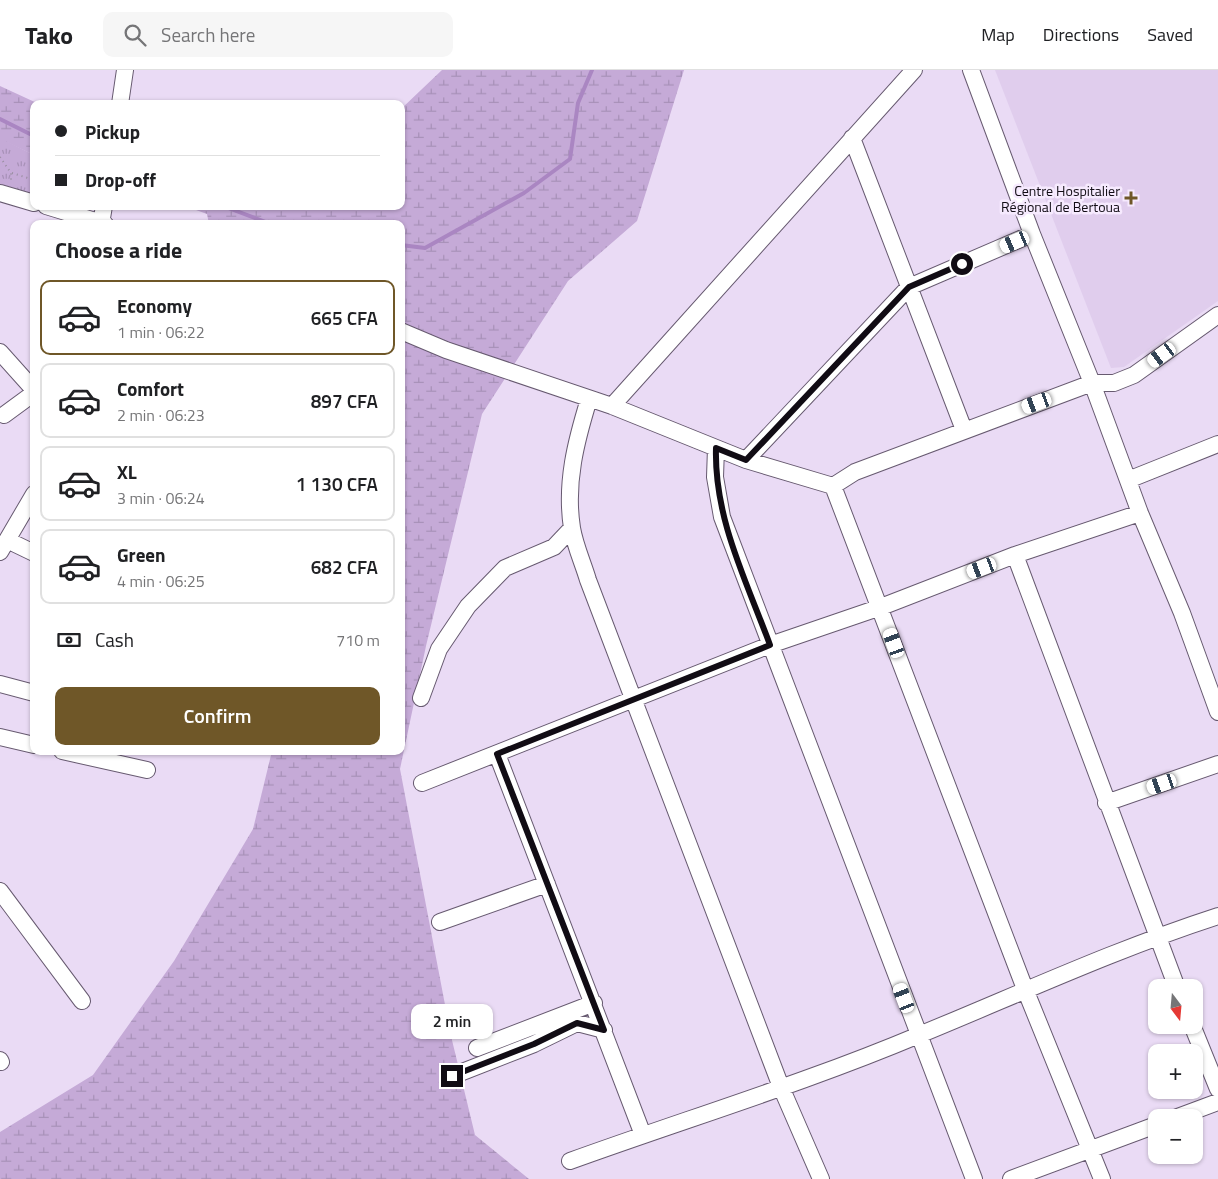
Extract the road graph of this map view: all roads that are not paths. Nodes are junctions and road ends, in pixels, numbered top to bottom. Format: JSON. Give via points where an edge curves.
{"nodes":[{"id":1,"x":125,"y":70,"type":"edge"},
{"id":2,"x":914,"y":70,"type":"edge"},
{"id":3,"x":971,"y":70,"type":"edge"},
{"id":4,"x":121,"y":100,"type":"edge"},
{"id":5,"x":852,"y":138,"type":"junction"},
{"id":6,"x":4,"y":194,"type":"edge"},
{"id":7,"x":30,"y":202,"type":"edge"},
{"id":8,"x":59,"y":210,"type":"edge"},
{"id":9,"x":92,"y":220,"type":"edge"},
{"id":10,"x":1032,"y":234,"type":"junction"},
{"id":11,"x":909,"y":287,"type":"junction"},
{"id":12,"x":1218,"y":315,"type":"edge"},
{"id":13,"x":405,"y":333,"type":"edge"},
{"id":14,"x":3,"y":360,"type":"edge"},
{"id":15,"x":1092,"y":382,"type":"junction"},
{"id":16,"x":30,"y":387,"type":"edge"},
{"id":17,"x":30,"y":394,"type":"edge"},
{"id":18,"x":590,"y":399,"type":"junction"},
{"id":19,"x":612,"y":406,"type":"junction"},
{"id":20,"x":4,"y":415,"type":"dead end"},
{"id":21,"x":964,"y":430,"type":"junction"},
{"id":22,"x":1218,"y":444,"type":"edge"},
{"id":23,"x":716,"y":448,"type":"junction"},
{"id":24,"x":746,"y":460,"type":"junction"},
{"id":25,"x":1128,"y":480,"type":"junction"},
{"id":26,"x":833,"y":486,"type":"junction"},
{"id":27,"x":30,"y":501,"type":"edge"},
{"id":28,"x":1140,"y":513,"type":"junction"},
{"id":29,"x":572,"y":528,"type":"junction"},
{"id":30,"x":3,"y":546,"type":"edge"},
{"id":31,"x":30,"y":552,"type":"edge"},
{"id":32,"x":1015,"y":555,"type":"junction"},
{"id":33,"x":881,"y":607,"type":"junction"},
{"id":34,"x":770,"y":645,"type":"junction"},
{"id":35,"x":0,"y":684,"type":"edge"},
{"id":36,"x":30,"y":692,"type":"edge"},
{"id":37,"x":421,"y":698,"type":"dead end"},
{"id":38,"x":633,"y":698,"type":"junction"},
{"id":39,"x":1218,"y":712,"type":"edge"},
{"id":40,"x":0,"y":737,"type":"edge"},
{"id":41,"x":30,"y":744,"type":"edge"},
{"id":42,"x":497,"y":754,"type":"junction"},
{"id":43,"x":80,"y":755,"type":"edge"},
{"id":44,"x":1218,"y":764,"type":"edge"},
{"id":45,"x":147,"y":770,"type":"dead end"},
{"id":46,"x":422,"y":784,"type":"dead end"},
{"id":47,"x":1106,"y":803,"type":"junction"},
{"id":48,"x":548,"y":884,"type":"junction"},
{"id":49,"x":0,"y":891,"type":"edge"},
{"id":50,"x":1218,"y":916,"type":"edge"},
{"id":51,"x":440,"y":922,"type":"dead end"},
{"id":52,"x":1156,"y":936,"type":"junction"},
{"id":53,"x":1173,"y":979,"type":"edge"},
{"id":54,"x":1025,"y":989,"type":"junction"},
{"id":55,"x":82,"y":1002,"type":"dead end"},
{"id":56,"x":594,"y":1003,"type":"junction"},
{"id":57,"x":604,"y":1030,"type":"junction"},
{"id":58,"x":1196,"y":1034,"type":"edge"},
{"id":59,"x":919,"y":1036,"type":"junction"},
{"id":60,"x":477,"y":1048,"type":"dead end"},
{"id":61,"x":452,"y":1076,"type":"dead end"},
{"id":62,"x":781,"y":1088,"type":"junction"},
{"id":63,"x":1218,"y":1089,"type":"edge"},
{"id":64,"x":1218,"y":1102,"type":"edge"},
{"id":65,"x":1199,"y":1109,"type":"edge"},
{"id":66,"x":1148,"y":1128,"type":"edge"},
{"id":67,"x":643,"y":1134,"type":"junction"},
{"id":68,"x":1090,"y":1149,"type":"junction"},
{"id":69,"x":570,"y":1161,"type":"dead end"},
{"id":70,"x":821,"y":1179,"type":"edge"},
{"id":71,"x":974,"y":1179,"type":"edge"},
{"id":72,"x":1011,"y":1179,"type":"edge"},
{"id":73,"x":1102,"y":1179,"type":"edge"}],
"edges":[{"from":1,"to":4,"type":"street"},
{"from":2,"to":5,"type":"street"},
{"from":3,"to":10,"type":"street"},
{"from":5,"to":11,"type":"street"},
{"from":5,"to":19,"type":"street"},
{"from":6,"to":7,"type":"street"},
{"from":8,"to":9,"type":"street"},
{"from":10,"to":11,"type":"street"},
{"from":10,"to":15,"type":"street"},
{"from":11,"to":21,"type":"street"},
{"from":11,"to":24,"type":"street"},
{"from":12,"to":15,"type":"street","via":[[1134,375],[1114,383]]},
{"from":13,"to":18,"type":"street"},
{"from":14,"to":16,"type":"street"},
{"from":15,"to":21,"type":"street"},
{"from":15,"to":25,"type":"street"},
{"from":17,"to":20,"type":"street"},
{"from":18,"to":19,"type":"street"},
{"from":18,"to":29,"type":"street","via":[[575,446],[570,479]]},
{"from":19,"to":23,"type":"street"},
{"from":21,"to":26,"type":"street","via":[[855,472]]},
{"from":22,"to":25,"type":"street"},
{"from":23,"to":24,"type":"street"},
{"from":23,"to":34,"type":"street","via":[[715,477],[722,517]]},
{"from":24,"to":26,"type":"street"},
{"from":25,"to":28,"type":"street"},
{"from":26,"to":33,"type":"street"},
{"from":27,"to":30,"type":"street"},
{"from":28,"to":32,"type":"street"},
{"from":28,"to":39,"type":"street","via":[[1182,613]]},
{"from":29,"to":37,"type":"street","via":[[554,547],[505,568],[468,606],[439,649]]},
{"from":29,"to":38,"type":"street","via":[[588,580]]},
{"from":30,"to":31,"type":"street"},
{"from":32,"to":33,"type":"street"},
{"from":32,"to":47,"type":"street"},
{"from":33,"to":34,"type":"street"},
{"from":33,"to":54,"type":"street"},
{"from":34,"to":38,"type":"street"},
{"from":34,"to":59,"type":"street"},
{"from":35,"to":36,"type":"street"},
{"from":38,"to":42,"type":"street"},
{"from":38,"to":62,"type":"street"},
{"from":40,"to":41,"type":"street"},
{"from":42,"to":46,"type":"street"},
{"from":42,"to":48,"type":"street"},
{"from":43,"to":45,"type":"street"},
{"from":44,"to":47,"type":"street"},
{"from":47,"to":52,"type":"street"},
{"from":48,"to":51,"type":"street"},
{"from":48,"to":56,"type":"street"},
{"from":49,"to":55,"type":"street"},
{"from":50,"to":52,"type":"street"},
{"from":52,"to":53,"type":"street"},
{"from":52,"to":54,"type":"street"},
{"from":54,"to":59,"type":"street"},
{"from":54,"to":68,"type":"street"},
{"from":56,"to":57,"type":"street"},
{"from":56,"to":60,"type":"street"},
{"from":57,"to":61,"type":"street","via":[[577,1023],[534,1044]]},
{"from":57,"to":67,"type":"street"},
{"from":58,"to":63,"type":"street"},
{"from":59,"to":62,"type":"street"},
{"from":59,"to":71,"type":"street"},
{"from":62,"to":67,"type":"street"},
{"from":62,"to":70,"type":"street"},
{"from":64,"to":65,"type":"street"},
{"from":66,"to":68,"type":"street"},
{"from":67,"to":69,"type":"street"},
{"from":68,"to":72,"type":"street"},
{"from":68,"to":73,"type":"street"}]}
